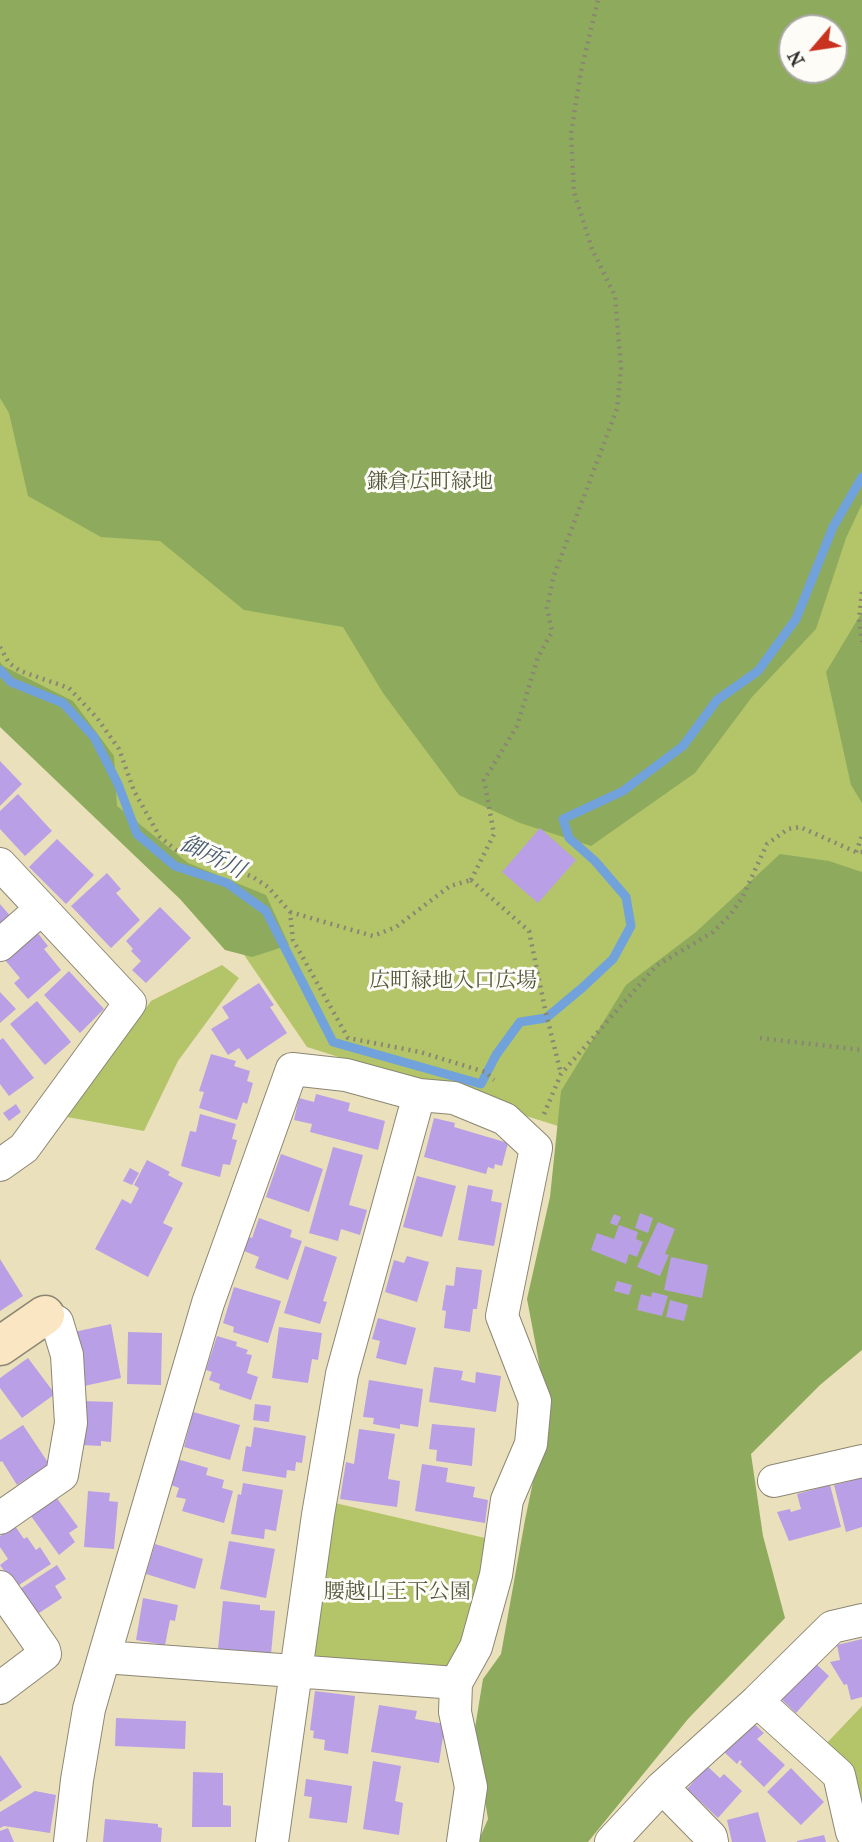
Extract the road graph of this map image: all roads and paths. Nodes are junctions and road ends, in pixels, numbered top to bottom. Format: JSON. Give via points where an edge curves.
{"nodes":[{"id":1,"x":598,"y":0,"type":"edge"},
{"id":2,"x":862,"y":592,"type":"edge"},
{"id":3,"x":862,"y":642,"type":"edge"},
{"id":4,"x":0,"y":647,"type":"edge"},
{"id":5,"x":862,"y":836,"type":"edge"},
{"id":6,"x":859,"y":852,"type":"edge"},
{"id":7,"x":0,"y":864,"type":"edge"},
{"id":8,"x":471,"y":880,"type":"junction"},
{"id":9,"x":41,"y":909,"type":"junction"},
{"id":10,"x":290,"y":912,"type":"junction"},
{"id":11,"x":0,"y":944,"type":"edge"},
{"id":12,"x":760,"y":1038,"type":"dead end"},
{"id":13,"x":862,"y":1050,"type":"edge"},
{"id":14,"x":561,"y":1074,"type":"junction"},
{"id":15,"x":495,"y":1081,"type":"dead end"},
{"id":16,"x":419,"y":1095,"type":"junction"},
{"id":17,"x":534,"y":1105,"type":"dead end"},
{"id":18,"x":545,"y":1107,"type":"junction"},
{"id":19,"x":536,"y":1148,"type":"junction"},
{"id":20,"x":0,"y":1165,"type":"edge"},
{"id":21,"x":45,"y":1315,"type":"joint"},
{"id":22,"x":0,"y":1346,"type":"edge"},
{"id":23,"x":862,"y":1461,"type":"edge"},
{"id":24,"x":774,"y":1481,"type":"dead end"},
{"id":25,"x":0,"y":1518,"type":"edge"},
{"id":26,"x":0,"y":1587,"type":"edge"},
{"id":27,"x":862,"y":1620,"type":"edge"},
{"id":28,"x":104,"y":1657,"type":"junction"},
{"id":29,"x":296,"y":1673,"type":"junction"},
{"id":30,"x":456,"y":1683,"type":"junction"},
{"id":31,"x":0,"y":1688,"type":"edge"},
{"id":32,"x":757,"y":1701,"type":"junction"},
{"id":33,"x":662,"y":1787,"type":"junction"},
{"id":34,"x":856,"y":1835,"type":"edge"},
{"id":35,"x":70,"y":1842,"type":"edge"},
{"id":36,"x":272,"y":1842,"type":"edge"},
{"id":37,"x":463,"y":1842,"type":"edge"},
{"id":38,"x":611,"y":1842,"type":"edge"},
{"id":39,"x":712,"y":1842,"type":"edge"}],
"edges":[{"from":1,"to":8,"type":"path","via":[[571,134],[574,192],[592,249],[615,296],[621,368],[617,409],[552,578],[547,608],[552,632],[538,657],[517,726],[484,780],[494,834]]},
{"from":2,"to":3,"type":"path"},
{"from":4,"to":10,"type":"path","via":[[20,671],[69,688],[97,718],[119,749],[134,791],[160,837],[176,850],[253,877]]},
{"from":5,"to":6,"type":"path"},
{"from":6,"to":14,"type":"path","via":[[800,827],[788,829],[767,844],[742,898],[722,925],[656,966]]},
{"from":7,"to":9,"type":"street"},
{"from":8,"to":10,"type":"path","via":[[450,886],[396,927],[373,936]]},
{"from":8,"to":14,"type":"path","via":[[529,931]]},
{"from":9,"to":11,"type":"street"},
{"from":9,"to":20,"type":"street","via":[[130,1003],[24,1147]]},
{"from":10,"to":15,"type":"path","via":[[293,940],[348,1038],[420,1052],[485,1072]]},
{"from":12,"to":13,"type":"path"},
{"from":14,"to":18,"type":"path"},
{"from":16,"to":19,"type":"street","via":[[454,1098],[505,1119]]},
{"from":16,"to":28,"type":"street","via":[[346,1075],[292,1069],[208,1303]]},
{"from":16,"to":29,"type":"street","via":[[342,1374]]},
{"from":17,"to":18,"type":"path"},
{"from":18,"to":19,"type":"path"},
{"from":19,"to":30,"type":"street","via":[[502,1317],[535,1401],[531,1444],[507,1500],[496,1575],[476,1647]]},
{"from":21,"to":22,"type":"street"},
{"from":21,"to":25,"type":"street","via":[[57,1321],[67,1355],[71,1423],[62,1475]]},
{"from":23,"to":24,"type":"street"},
{"from":26,"to":31,"type":"street","via":[[45,1654]]},
{"from":27,"to":32,"type":"street","via":[[832,1626]]},
{"from":28,"to":29,"type":"street"},
{"from":28,"to":35,"type":"street","via":[[89,1709]]},
{"from":29,"to":30,"type":"street"},
{"from":29,"to":36,"type":"street"},
{"from":30,"to":37,"type":"street","via":[[455,1712],[471,1787]]},
{"from":32,"to":33,"type":"street"},
{"from":32,"to":34,"type":"street","via":[[839,1775]]},
{"from":33,"to":38,"type":"street"},
{"from":33,"to":39,"type":"street"}]}
